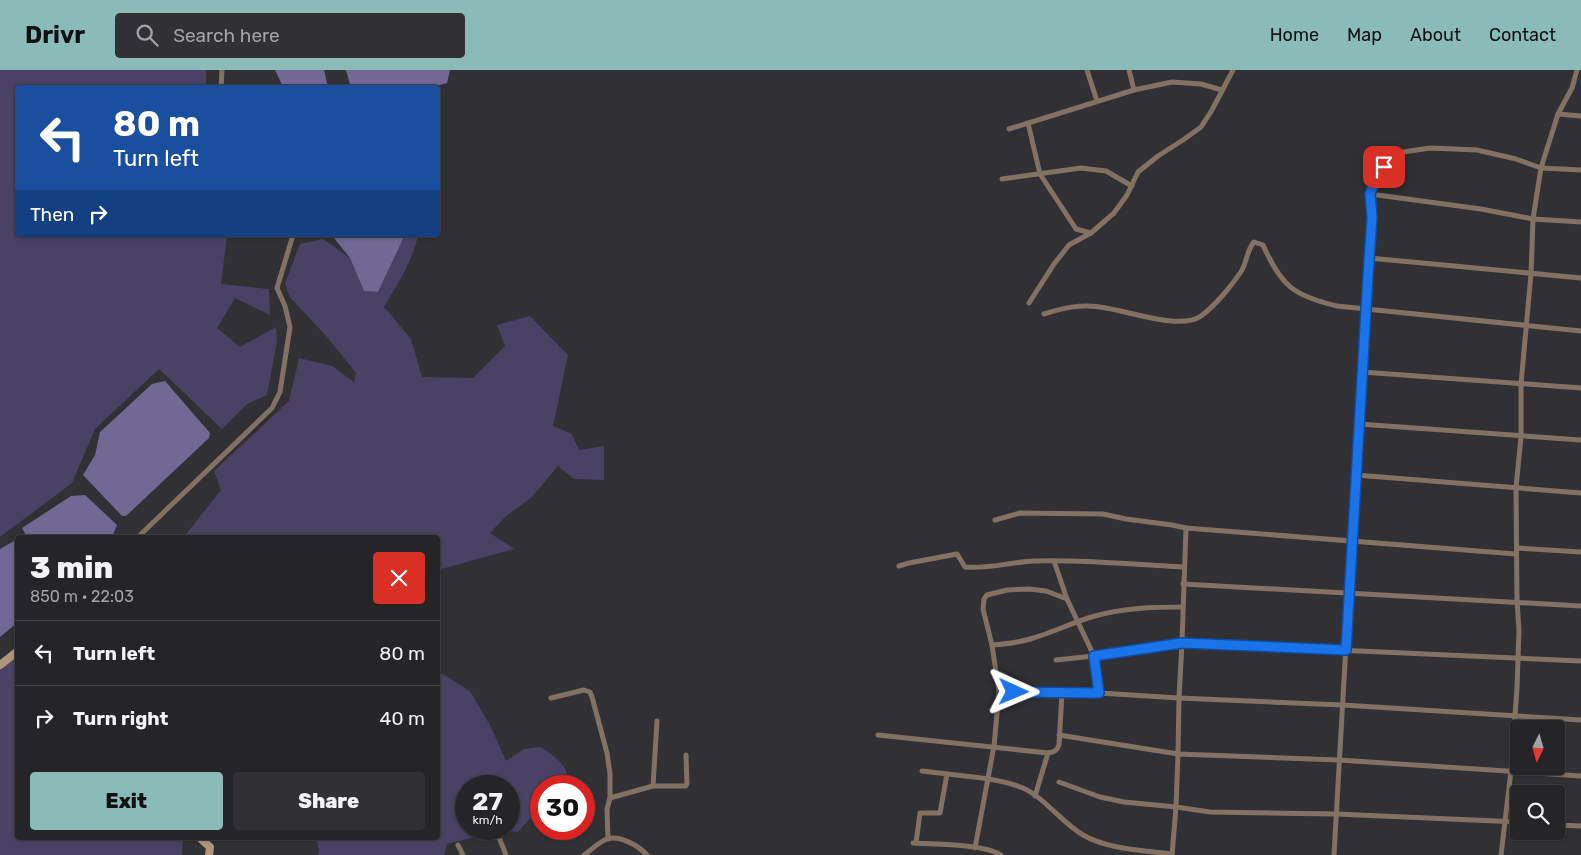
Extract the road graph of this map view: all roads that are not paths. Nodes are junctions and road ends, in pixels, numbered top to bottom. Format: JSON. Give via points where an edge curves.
{"nodes":[{"id":1,"x":222,"y":70,"type":"edge"},
{"id":2,"x":1087,"y":70,"type":"edge"},
{"id":3,"x":1129,"y":70,"type":"edge"},
{"id":4,"x":1234,"y":70,"type":"edge"},
{"id":5,"x":1577,"y":70,"type":"edge"},
{"id":6,"x":221,"y":85,"type":"edge"},
{"id":7,"x":1134,"y":90,"type":"junction"},
{"id":8,"x":1222,"y":90,"type":"junction"},
{"id":9,"x":1098,"y":101,"type":"junction"},
{"id":10,"x":1558,"y":114,"type":"junction"},
{"id":11,"x":1581,"y":116,"type":"edge"},
{"id":12,"x":1028,"y":123,"type":"junction"},
{"id":13,"x":1009,"y":129,"type":"dead end"},
{"id":14,"x":1541,"y":168,"type":"junction"},
{"id":15,"x":1581,"y":170,"type":"edge"},
{"id":16,"x":1040,"y":174,"type":"junction"},
{"id":17,"x":1002,"y":179,"type":"dead end"},
{"id":18,"x":1132,"y":186,"type":"junction"},
{"id":19,"x":1370,"y":194,"type":"junction"},
{"id":20,"x":1533,"y":219,"type":"junction"},
{"id":21,"x":1581,"y":222,"type":"edge"},
{"id":22,"x":1091,"y":233,"type":"junction"},
{"id":23,"x":292,"y":237,"type":"edge"},
{"id":24,"x":1369,"y":258,"type":"junction"},
{"id":25,"x":1531,"y":274,"type":"junction"},
{"id":26,"x":1581,"y":278,"type":"edge"},
{"id":27,"x":1029,"y":304,"type":"dead end"},
{"id":28,"x":1366,"y":308,"type":"junction"},
{"id":29,"x":1044,"y":314,"type":"dead end"},
{"id":30,"x":1526,"y":325,"type":"junction"},
{"id":31,"x":1581,"y":331,"type":"edge"},
{"id":32,"x":1362,"y":372,"type":"junction"},
{"id":33,"x":1521,"y":384,"type":"junction"},
{"id":34,"x":1581,"y":388,"type":"edge"},
{"id":35,"x":1359,"y":424,"type":"junction"},
{"id":36,"x":1521,"y":437,"type":"junction"},
{"id":37,"x":1581,"y":440,"type":"edge"},
{"id":38,"x":1356,"y":475,"type":"junction"},
{"id":39,"x":1516,"y":488,"type":"junction"},
{"id":40,"x":1581,"y":493,"type":"edge"},
{"id":41,"x":995,"y":520,"type":"dead end"},
{"id":42,"x":1186,"y":528,"type":"junction"},
{"id":43,"x":140,"y":535,"type":"edge"},
{"id":44,"x":1352,"y":540,"type":"junction"},
{"id":45,"x":1517,"y":551,"type":"junction"},
{"id":46,"x":1581,"y":552,"type":"edge"},
{"id":47,"x":1054,"y":562,"type":"junction"},
{"id":48,"x":898,"y":566,"type":"dead end"},
{"id":49,"x":1184,"y":567,"type":"junction"},
{"id":50,"x":1183,"y":584,"type":"junction"},
{"id":51,"x":1349,"y":594,"type":"junction"},
{"id":52,"x":1067,"y":599,"type":"junction"},
{"id":53,"x":1517,"y":601,"type":"junction"},
{"id":54,"x":1581,"y":606,"type":"edge"},
{"id":55,"x":1182,"y":607,"type":"junction"},
{"id":56,"x":1078,"y":621,"type":"junction"},
{"id":57,"x":1182,"y":643,"type":"junction"},
{"id":58,"x":992,"y":645,"type":"junction"},
{"id":59,"x":1346,"y":650,"type":"junction"},
{"id":60,"x":15,"y":653,"type":"edge"},
{"id":61,"x":1094,"y":656,"type":"junction"},
{"id":62,"x":1519,"y":658,"type":"junction"},
{"id":63,"x":1056,"y":660,"type":"dead end"},
{"id":64,"x":1581,"y":661,"type":"edge"},
{"id":65,"x":0,"y":665,"type":"edge"},
{"id":66,"x":998,"y":692,"type":"junction"},
{"id":67,"x":1099,"y":693,"type":"junction"},
{"id":68,"x":1062,"y":694,"type":"junction"},
{"id":69,"x":551,"y":698,"type":"dead end"},
{"id":70,"x":1179,"y":698,"type":"junction"},
{"id":71,"x":1343,"y":705,"type":"junction"},
{"id":72,"x":1515,"y":716,"type":"junction"},
{"id":73,"x":1515,"y":720,"type":"edge"},
{"id":74,"x":1581,"y":720,"type":"edge"},
{"id":75,"x":657,"y":721,"type":"dead end"},
{"id":76,"x":878,"y":735,"type":"dead end"},
{"id":77,"x":1060,"y":735,"type":"junction"},
{"id":78,"x":994,"y":746,"type":"junction"},
{"id":79,"x":1048,"y":753,"type":"junction"},
{"id":80,"x":1178,"y":754,"type":"junction"},
{"id":81,"x":686,"y":755,"type":"dead end"},
{"id":82,"x":1339,"y":760,"type":"junction"},
{"id":83,"x":922,"y":771,"type":"dead end"},
{"id":84,"x":1510,"y":771,"type":"edge"},
{"id":85,"x":947,"y":774,"type":"junction"},
{"id":86,"x":1511,"y":775,"type":"edge"},
{"id":87,"x":1565,"y":775,"type":"edge"},
{"id":88,"x":1581,"y":776,"type":"edge"},
{"id":89,"x":988,"y":780,"type":"junction"},
{"id":90,"x":1059,"y":782,"type":"dead end"},
{"id":91,"x":653,"y":786,"type":"junction"},
{"id":92,"x":1035,"y":796,"type":"junction"},
{"id":93,"x":610,"y":798,"type":"junction"},
{"id":94,"x":1176,"y":808,"type":"junction"},
{"id":95,"x":1336,"y":814,"type":"junction"},
{"id":96,"x":1506,"y":821,"type":"junction"},
{"id":97,"x":1510,"y":821,"type":"edge"},
{"id":98,"x":1565,"y":825,"type":"edge"},
{"id":99,"x":1581,"y":826,"type":"edge"},
{"id":100,"x":608,"y":839,"type":"junction"},
{"id":101,"x":202,"y":840,"type":"edge"},
{"id":102,"x":500,"y":840,"type":"edge"},
{"id":103,"x":458,"y":845,"type":"dead end"},
{"id":104,"x":975,"y":848,"type":"junction"},
{"id":105,"x":209,"y":855,"type":"edge"},
{"id":106,"x":463,"y":855,"type":"edge"},
{"id":107,"x":506,"y":855,"type":"edge"},
{"id":108,"x":584,"y":855,"type":"edge"},
{"id":109,"x":647,"y":855,"type":"edge"},
{"id":110,"x":1001,"y":855,"type":"edge"},
{"id":111,"x":1172,"y":855,"type":"edge"},
{"id":112,"x":1334,"y":855,"type":"edge"},
{"id":113,"x":1501,"y":855,"type":"edge"}],
"edges":[{"from":1,"to":6,"type":"street"},
{"from":2,"to":9,"type":"street"},
{"from":3,"to":7,"type":"street"},
{"from":4,"to":8,"type":"street"},
{"from":5,"to":10,"type":"street","via":[[1572,88]]},
{"from":7,"to":8,"type":"street","via":[[1172,82],[1201,84]]},
{"from":7,"to":9,"type":"street"},
{"from":8,"to":18,"type":"street","via":[[1201,127],[1138,172]]},
{"from":9,"to":12,"type":"street"},
{"from":10,"to":11,"type":"street"},
{"from":10,"to":14,"type":"street"},
{"from":12,"to":13,"type":"street"},
{"from":12,"to":16,"type":"street"},
{"from":14,"to":15,"type":"street"},
{"from":14,"to":19,"type":"street","via":[[1477,150],[1430,148],[1403,152],[1393,156],[1376,178]]},
{"from":14,"to":20,"type":"street"},
{"from":16,"to":17,"type":"street"},
{"from":16,"to":18,"type":"street","via":[[1092,169],[1106,171]]},
{"from":16,"to":22,"type":"street","via":[[1076,229]]},
{"from":18,"to":22,"type":"street","via":[[1114,213]]},
{"from":19,"to":20,"type":"street"},
{"from":19,"to":24,"type":"street"},
{"from":20,"to":21,"type":"street"},
{"from":20,"to":25,"type":"street"},
{"from":22,"to":27,"type":"street","via":[[1069,245]]},
{"from":23,"to":43,"type":"street","via":[[277,288],[290,327],[280,392],[272,408]]},
{"from":24,"to":25,"type":"street"},
{"from":24,"to":28,"type":"street"},
{"from":25,"to":26,"type":"street"},
{"from":25,"to":30,"type":"street"},
{"from":28,"to":29,"type":"street","via":[[1337,306],[1300,295],[1278,273],[1263,246],[1254,242],[1233,282],[1213,306],[1189,322],[1100,307],[1074,306]]},
{"from":28,"to":30,"type":"street"},
{"from":28,"to":32,"type":"street"},
{"from":30,"to":31,"type":"street"},
{"from":30,"to":33,"type":"street"},
{"from":32,"to":33,"type":"street"},
{"from":32,"to":35,"type":"street"},
{"from":33,"to":34,"type":"street"},
{"from":33,"to":36,"type":"street"},
{"from":35,"to":36,"type":"street"},
{"from":35,"to":38,"type":"street"},
{"from":36,"to":37,"type":"street"},
{"from":36,"to":39,"type":"street"},
{"from":38,"to":39,"type":"street"},
{"from":38,"to":44,"type":"street"},
{"from":39,"to":40,"type":"street"},
{"from":39,"to":45,"type":"street"},
{"from":41,"to":42,"type":"street","via":[[1020,513],[1103,514]]},
{"from":42,"to":44,"type":"street"},
{"from":42,"to":49,"type":"street"},
{"from":44,"to":45,"type":"street"},
{"from":44,"to":51,"type":"street"},
{"from":45,"to":46,"type":"street"},
{"from":45,"to":53,"type":"street"},
{"from":47,"to":48,"type":"street","via":[[965,567],[957,554]]},
{"from":47,"to":49,"type":"street","via":[[1087,560]]},
{"from":47,"to":52,"type":"street"},
{"from":49,"to":50,"type":"street"},
{"from":50,"to":51,"type":"street"},
{"from":50,"to":55,"type":"street"},
{"from":51,"to":53,"type":"street"},
{"from":51,"to":59,"type":"street"},
{"from":52,"to":56,"type":"street"},
{"from":52,"to":58,"type":"street","via":[[1029,588],[987,595],[983,603]]},
{"from":53,"to":54,"type":"street"},
{"from":53,"to":62,"type":"street"},
{"from":55,"to":56,"type":"street","via":[[1120,610]]},
{"from":55,"to":57,"type":"street"},
{"from":56,"to":58,"type":"street","via":[[1032,639]]},
{"from":56,"to":61,"type":"street"},
{"from":57,"to":59,"type":"street"},
{"from":57,"to":61,"type":"street"},
{"from":57,"to":70,"type":"street"},
{"from":58,"to":66,"type":"street"},
{"from":59,"to":62,"type":"street"},
{"from":59,"to":71,"type":"street"},
{"from":60,"to":65,"type":"main road"},
{"from":61,"to":63,"type":"street"},
{"from":61,"to":67,"type":"street"},
{"from":62,"to":64,"type":"street"},
{"from":62,"to":72,"type":"street"},
{"from":66,"to":68,"type":"street"},
{"from":66,"to":78,"type":"street"},
{"from":67,"to":68,"type":"street"},
{"from":67,"to":70,"type":"street"},
{"from":68,"to":77,"type":"street"},
{"from":69,"to":93,"type":"street","via":[[584,690],[590,692],[610,774]]},
{"from":70,"to":71,"type":"street"},
{"from":70,"to":80,"type":"street"},
{"from":71,"to":72,"type":"street"},
{"from":71,"to":82,"type":"street"},
{"from":72,"to":73,"type":"street"},
{"from":72,"to":74,"type":"street"},
{"from":75,"to":91,"type":"street"},
{"from":76,"to":78,"type":"street"},
{"from":77,"to":79,"type":"street","via":[[1058,749]]},
{"from":77,"to":80,"type":"street"},
{"from":78,"to":79,"type":"street"},
{"from":78,"to":89,"type":"street"},
{"from":79,"to":92,"type":"street"},
{"from":80,"to":82,"type":"street"},
{"from":80,"to":94,"type":"street"},
{"from":81,"to":91,"type":"street","via":[[686,786]]},
{"from":82,"to":84,"type":"street"},
{"from":82,"to":95,"type":"street"},
{"from":83,"to":85,"type":"street"},
{"from":85,"to":89,"type":"street"},
{"from":85,"to":104,"type":"street","via":[[940,813],[920,812],[915,843]]},
{"from":86,"to":96,"type":"street"},
{"from":87,"to":88,"type":"street"},
{"from":89,"to":92,"type":"street","via":[[1024,788]]},
{"from":89,"to":104,"type":"street"},
{"from":90,"to":94,"type":"street","via":[[1100,797]]},
{"from":91,"to":93,"type":"street"},
{"from":92,"to":111,"type":"street","via":[[1083,835],[1102,843]]},
{"from":93,"to":100,"type":"street","via":[[607,808]]},
{"from":94,"to":95,"type":"street","via":[[1210,812]]},
{"from":94,"to":111,"type":"street"},
{"from":95,"to":96,"type":"street"},
{"from":95,"to":112,"type":"street"},
{"from":96,"to":97,"type":"street"},
{"from":96,"to":113,"type":"street"},
{"from":98,"to":99,"type":"street"},
{"from":100,"to":108,"type":"street"},
{"from":100,"to":109,"type":"street","via":[[633,844]]},
{"from":101,"to":105,"type":"main road","via":[[210,847]]},
{"from":102,"to":107,"type":"street"},
{"from":103,"to":106,"type":"street"},
{"from":104,"to":110,"type":"street"}]}
